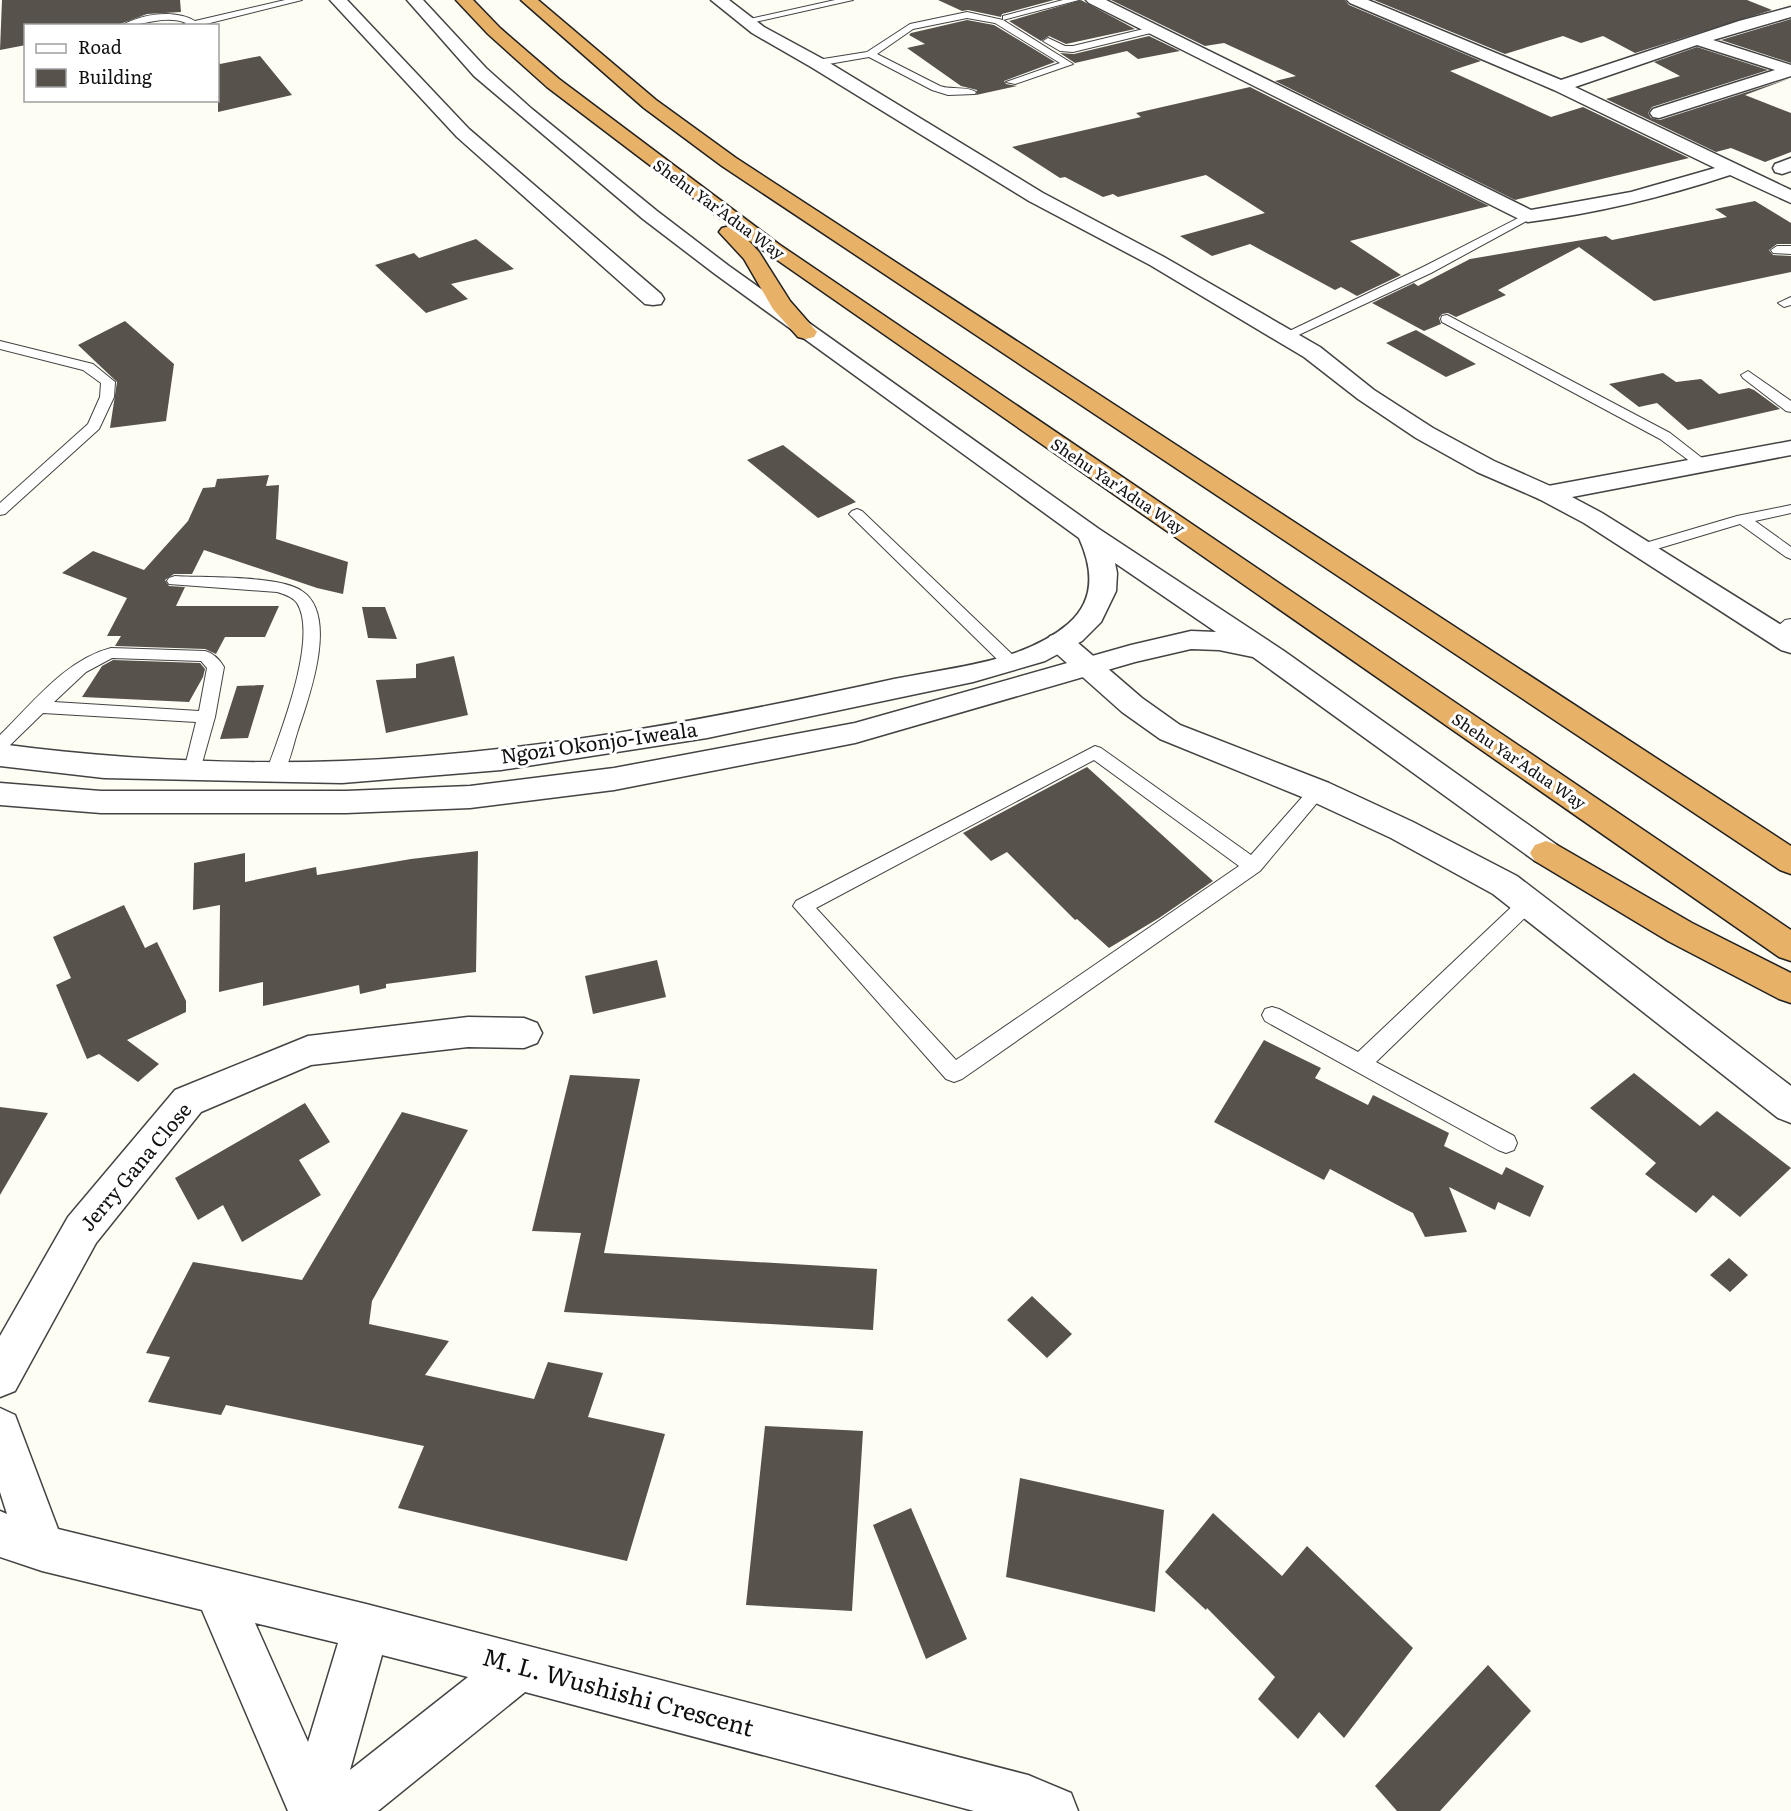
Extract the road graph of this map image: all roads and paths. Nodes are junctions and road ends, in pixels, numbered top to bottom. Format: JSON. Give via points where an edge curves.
{"nodes":[{"id":1,"x":297,"y":0,"type":"edge"},
{"id":2,"x":338,"y":0,"type":"edge"},
{"id":3,"x":415,"y":0,"type":"edge"},
{"id":4,"x":464,"y":0,"type":"edge"},
{"id":5,"x":529,"y":0,"type":"edge"},
{"id":6,"x":719,"y":0,"type":"edge"},
{"id":7,"x":795,"y":0,"type":"edge"},
{"id":8,"x":848,"y":0,"type":"edge"},
{"id":9,"x":1074,"y":0,"type":"edge"},
{"id":10,"x":1094,"y":0,"type":"edge"},
{"id":11,"x":1355,"y":0,"type":"edge"},
{"id":12,"x":810,"y":8,"type":"junction"},
{"id":13,"x":989,"y":9,"type":"dead end"},
{"id":14,"x":1791,"y":12,"type":"edge"},
{"id":15,"x":1006,"y":18,"type":"junction"},
{"id":16,"x":746,"y":21,"type":"junction"},
{"id":17,"x":134,"y":24,"type":"edge"},
{"id":18,"x":189,"y":24,"type":"edge"},
{"id":19,"x":1152,"y":30,"type":"junction"},
{"id":20,"x":1724,"y":31,"type":"junction"},
{"id":21,"x":1697,"y":40,"type":"junction"},
{"id":22,"x":870,"y":54,"type":"junction"},
{"id":23,"x":1791,"y":62,"type":"edge"},
{"id":24,"x":817,"y":63,"type":"junction"},
{"id":25,"x":1791,"y":71,"type":"edge"},
{"id":26,"x":1011,"y":82,"type":"dead end"},
{"id":27,"x":1560,"y":86,"type":"junction"},
{"id":28,"x":970,"y":92,"type":"dead end"},
{"id":29,"x":1659,"y":113,"type":"dead end"},
{"id":30,"x":1732,"y":168,"type":"junction"},
{"id":31,"x":692,"y":190,"type":"junction"},
{"id":32,"x":1791,"y":197,"type":"edge"},
{"id":33,"x":1528,"y":216,"type":"junction"},
{"id":34,"x":1777,"y":250,"type":"dead end"},
{"id":35,"x":1791,"y":250,"type":"edge"},
{"id":36,"x":653,"y":298,"type":"dead end"},
{"id":37,"x":1447,"y":319,"type":"dead end"},
{"id":38,"x":806,"y":332,"type":"junction"},
{"id":39,"x":1285,"y":336,"type":"junction"},
{"id":40,"x":0,"y":345,"type":"edge"},
{"id":41,"x":1748,"y":375,"type":"dead end"},
{"id":42,"x":1791,"y":408,"type":"edge"},
{"id":43,"x":1788,"y":451,"type":"edge"},
{"id":44,"x":1704,"y":465,"type":"junction"},
{"id":45,"x":1548,"y":494,"type":"junction"},
{"id":46,"x":1791,"y":509,"type":"edge"},
{"id":47,"x":0,"y":511,"type":"edge"},
{"id":48,"x":857,"y":514,"type":"dead end"},
{"id":49,"x":1742,"y":519,"type":"junction"},
{"id":50,"x":1090,"y":534,"type":"junction"},
{"id":51,"x":1640,"y":549,"type":"junction"},
{"id":52,"x":1791,"y":554,"type":"edge"},
{"id":53,"x":175,"y":582,"type":"dead end"},
{"id":54,"x":1786,"y":634,"type":"edge"},
{"id":55,"x":1060,"y":642,"type":"junction"},
{"id":56,"x":1274,"y":658,"type":"junction"},
{"id":57,"x":1010,"y":662,"type":"junction"},
{"id":58,"x":1087,"y":667,"type":"junction"},
{"id":59,"x":39,"y":707,"type":"junction"},
{"id":60,"x":206,"y":717,"type":"junction"},
{"id":61,"x":0,"y":745,"type":"edge"},
{"id":62,"x":0,"y":754,"type":"edge"},
{"id":63,"x":193,"y":770,"type":"junction"},
{"id":64,"x":275,"y":773,"type":"junction"},
{"id":65,"x":1318,"y":791,"type":"junction"},
{"id":66,"x":0,"y":794,"type":"edge"},
{"id":67,"x":34,"y":797,"type":"junction"},
{"id":68,"x":0,"y":800,"type":"edge"},
{"id":69,"x":1546,"y":853,"type":"joint"},
{"id":70,"x":1791,"y":862,"type":"edge"},
{"id":71,"x":1253,"y":866,"type":"junction"},
{"id":72,"x":1528,"y":903,"type":"junction"},
{"id":73,"x":1791,"y":948,"type":"edge"},
{"id":74,"x":1791,"y":989,"type":"edge"},
{"id":75,"x":1272,"y":1014,"type":"dead end"},
{"id":76,"x":524,"y":1033,"type":"dead end"},
{"id":77,"x":1361,"y":1063,"type":"junction"},
{"id":78,"x":1791,"y":1107,"type":"edge"},
{"id":79,"x":1506,"y":1143,"type":"dead end"},
{"id":80,"x":0,"y":1376,"type":"edge"},
{"id":81,"x":0,"y":1430,"type":"edge"},
{"id":82,"x":0,"y":1534,"type":"edge"},
{"id":83,"x":42,"y":1548,"type":"junction"},
{"id":84,"x":217,"y":1591,"type":"junction"},
{"id":85,"x":366,"y":1627,"type":"junction"},
{"id":86,"x":519,"y":1667,"type":"junction"},
{"id":87,"x":313,"y":1811,"type":"edge"},
{"id":88,"x":338,"y":1811,"type":"edge"},
{"id":89,"x":1053,"y":1811,"type":"edge"}],
"edges":[{"from":1,"to":18,"type":"lane"},
{"from":2,"to":36,"type":"street","via":[[463,133]]},
{"from":3,"to":38,"type":"street","via":[[480,72],[526,113],[650,215]]},
{"from":4,"to":31,"type":"highway","name":"Shehu Yar'Adua Way","via":[[553,83]]},
{"from":5,"to":70,"type":"highway","via":[[650,104],[757,181]]},
{"from":6,"to":16,"type":"street"},
{"from":7,"to":12,"type":"lane"},
{"from":8,"to":12,"type":"lane"},
{"from":9,"to":15,"type":"lane"},
{"from":10,"to":19,"type":"street"},
{"from":11,"to":27,"type":"street"},
{"from":12,"to":16,"type":"lane"},
{"from":13,"to":15,"type":"lane"},
{"from":14,"to":20,"type":"street"},
{"from":15,"to":19,"type":"lane","via":[[1068,49]]},
{"from":16,"to":24,"type":"street"},
{"from":17,"to":18,"type":"lane","via":[[172,16],[186,18]]},
{"from":19,"to":33,"type":"street"},
{"from":20,"to":21,"type":"street"},
{"from":20,"to":23,"type":"street"},
{"from":21,"to":25,"type":"street"},
{"from":21,"to":27,"type":"street"},
{"from":22,"to":24,"type":"lane"},
{"from":22,"to":26,"type":"lane","via":[[910,27],[975,15],[998,21],[1068,63]]},
{"from":22,"to":28,"type":"lane","via":[[936,88]]},
{"from":24,"to":39,"type":"street","via":[[1036,197],[1157,261]]},
{"from":25,"to":29,"type":"street"},
{"from":27,"to":30,"type":"street"},
{"from":30,"to":32,"type":"street"},
{"from":30,"to":33,"type":"street","via":[[1664,191],[1584,209]]},
{"from":31,"to":38,"type":"highway","via":[[752,256],[781,304]]},
{"from":31,"to":73,"type":"highway","name":"Shehu Yar'Adua Way","via":[[772,249]]},
{"from":33,"to":39,"type":"lane","via":[[1427,270]]},
{"from":34,"to":35,"type":"lane"},
{"from":37,"to":44,"type":"lane","via":[[1665,436]]},
{"from":38,"to":50,"type":"street"},
{"from":39,"to":45,"type":"street","via":[[1410,424],[1511,480]]},
{"from":40,"to":47,"type":"lane","via":[[88,367],[108,382],[108,397],[94,426]]},
{"from":41,"to":42,"type":"lane"},
{"from":43,"to":44,"type":"street"},
{"from":44,"to":45,"type":"street"},
{"from":45,"to":51,"type":"street"},
{"from":46,"to":49,"type":"lane"},
{"from":48,"to":57,"type":"lane"},
{"from":49,"to":51,"type":"lane"},
{"from":49,"to":52,"type":"lane"},
{"from":50,"to":55,"type":"street","name":"Ngozi Okonjo-Iweala","via":[[1104,572],[1102,594],[1092,615]]},
{"from":50,"to":56,"type":"street"},
{"from":51,"to":54,"type":"street"},
{"from":53,"to":64,"type":"lane","via":[[278,587],[291,590],[306,604],[313,629],[312,647]]},
{"from":55,"to":57,"type":"street","name":"Ngozi Okonjo-Iweala"},
{"from":55,"to":58,"type":"street"},
{"from":56,"to":58,"type":"street","via":[[1219,641],[1191,640]]},
{"from":56,"to":69,"type":"street"},
{"from":57,"to":64,"type":"street","name":"Ngozi Okonjo-Iweala","via":[[793,711],[597,745],[363,771]]},
{"from":58,"to":65,"type":"street","via":[[1170,732]]},
{"from":58,"to":67,"type":"street","via":[[855,733],[614,779],[470,797],[346,802],[102,802]]},
{"from":59,"to":60,"type":"lane"},
{"from":59,"to":60,"type":"lane","via":[[80,667],[111,652],[206,656],[216,667]]},
{"from":59,"to":61,"type":"lane"},
{"from":60,"to":63,"type":"lane"},
{"from":62,"to":63,"type":"street","name":"Ngozi Okonjo-Iweala","via":[[73,765]]},
{"from":63,"to":64,"type":"street","name":"Ngozi Okonjo-Iweala"},
{"from":65,"to":71,"type":"lane"},
{"from":65,"to":72,"type":"street","via":[[1402,830],[1505,885]]},
{"from":66,"to":67,"type":"street"},
{"from":67,"to":68,"type":"street"},
{"from":69,"to":74,"type":"highway","via":[[1680,932]]},
{"from":71,"to":71,"type":"lane","via":[[954,1073],[803,906],[1095,752]]},
{"from":72,"to":77,"type":"lane"},
{"from":72,"to":78,"type":"street"},
{"from":75,"to":77,"type":"lane"},
{"from":76,"to":80,"type":"street","name":"Jerry Gana Close","via":[[468,1032],[308,1051],[188,1101],[82,1230]]},
{"from":77,"to":79,"type":"lane"},
{"from":81,"to":83,"type":"street"},
{"from":82,"to":83,"type":"street","name":"M. L. Wushishi Crescent"},
{"from":83,"to":84,"type":"street","name":"M. L. Wushishi Crescent"},
{"from":84,"to":85,"type":"street","name":"M. L. Wushishi Crescent"},
{"from":84,"to":87,"type":"street"},
{"from":85,"to":86,"type":"street","name":"M. L. Wushishi Crescent"},
{"from":85,"to":87,"type":"street"},
{"from":86,"to":88,"type":"street"},
{"from":86,"to":89,"type":"street","name":"M. L. Wushishi Crescent","via":[[1028,1800]]}]}
